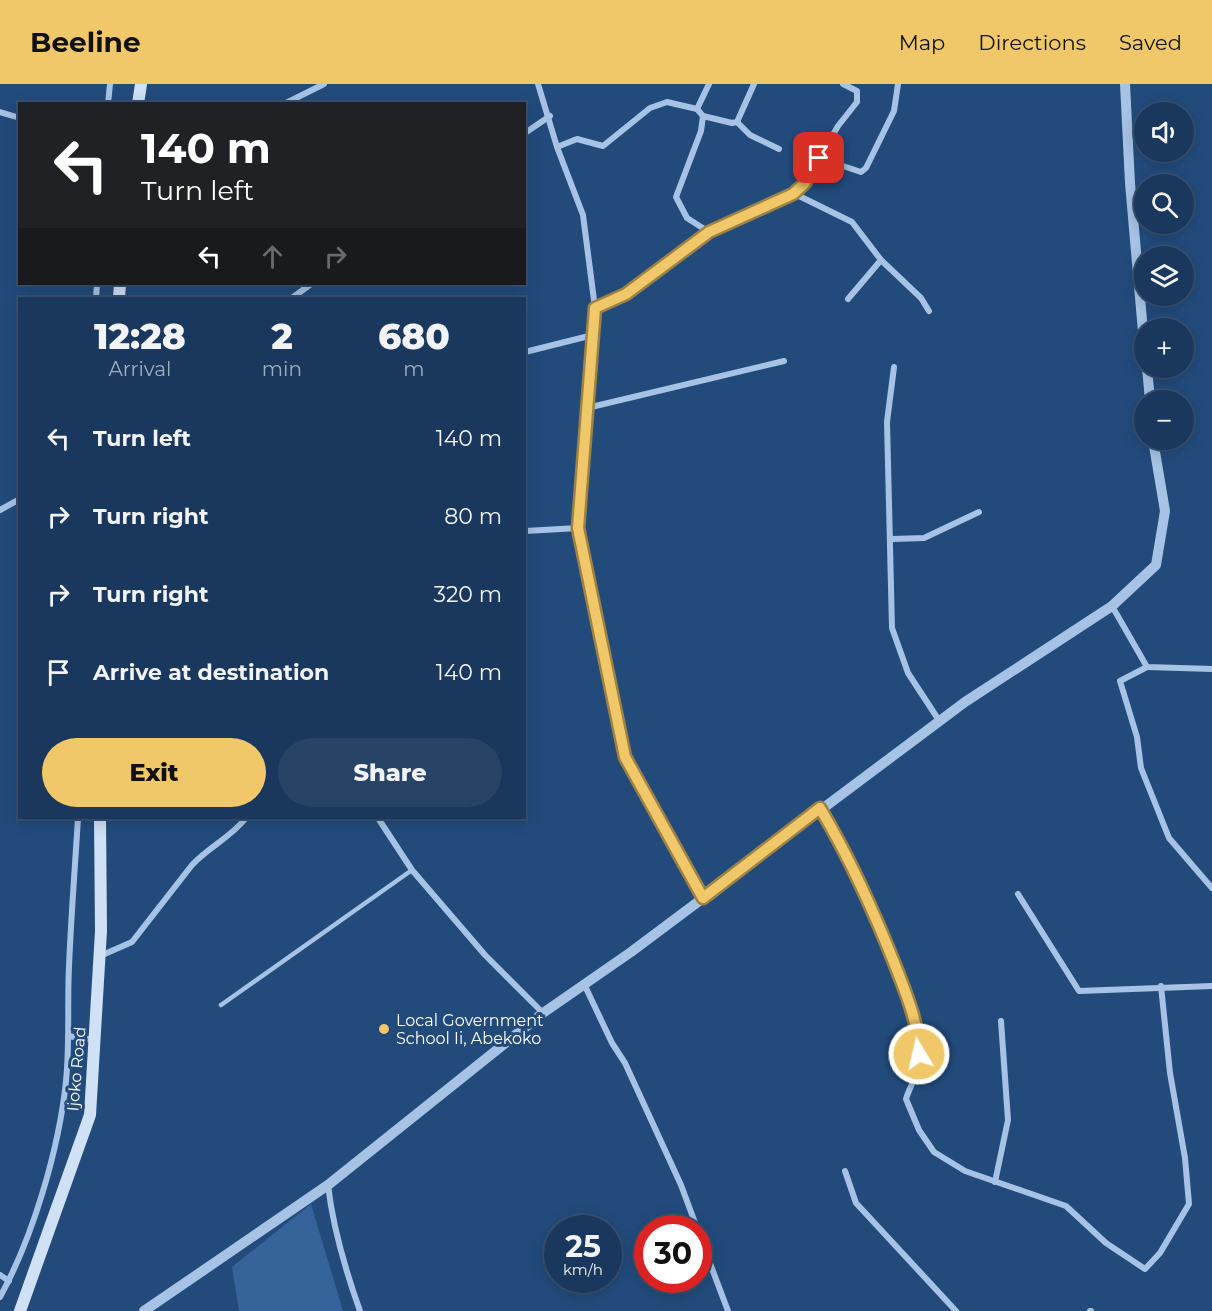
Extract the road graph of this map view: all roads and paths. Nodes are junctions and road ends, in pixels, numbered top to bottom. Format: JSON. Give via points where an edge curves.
{"nodes":[{"id":1,"x":110,"y":84,"type":"edge"},
{"id":2,"x":141,"y":84,"type":"edge"},
{"id":3,"x":324,"y":84,"type":"edge"},
{"id":4,"x":538,"y":84,"type":"edge"},
{"id":5,"x":709,"y":84,"type":"edge"},
{"id":6,"x":754,"y":84,"type":"edge"},
{"id":7,"x":843,"y":84,"type":"edge"},
{"id":8,"x":898,"y":84,"type":"edge"},
{"id":9,"x":1125,"y":84,"type":"edge"},
{"id":10,"x":108,"y":102,"type":"edge"},
{"id":11,"x":138,"y":102,"type":"edge"},
{"id":12,"x":288,"y":102,"type":"edge"},
{"id":13,"x":697,"y":109,"type":"junction"},
{"id":14,"x":0,"y":112,"type":"edge"},
{"id":15,"x":550,"y":116,"type":"junction"},
{"id":16,"x":703,"y":116,"type":"junction"},
{"id":17,"x":18,"y":117,"type":"edge"},
{"id":18,"x":737,"y":122,"type":"junction"},
{"id":19,"x":526,"y":132,"type":"edge"},
{"id":20,"x":557,"y":147,"type":"junction"},
{"id":21,"x":779,"y":149,"type":"dead end"},
{"id":22,"x":819,"y":158,"type":"junction"},
{"id":23,"x":793,"y":194,"type":"junction"},
{"id":24,"x":709,"y":232,"type":"junction"},
{"id":25,"x":881,"y":260,"type":"junction"},
{"id":26,"x":310,"y":285,"type":"edge"},
{"id":27,"x":293,"y":297,"type":"edge"},
{"id":28,"x":848,"y":299,"type":"dead end"},
{"id":29,"x":595,"y":308,"type":"junction"},
{"id":30,"x":929,"y":311,"type":"dead end"},
{"id":31,"x":1142,"y":318,"type":"edge"},
{"id":32,"x":593,"y":335,"type":"junction"},
{"id":33,"x":526,"y":352,"type":"edge"},
{"id":34,"x":784,"y":361,"type":"dead end"},
{"id":35,"x":894,"y":367,"type":"dead end"},
{"id":36,"x":587,"y":408,"type":"junction"},
{"id":37,"x":1155,"y":450,"type":"edge"},
{"id":38,"x":18,"y":500,"type":"edge"},
{"id":39,"x":0,"y":510,"type":"edge"},
{"id":40,"x":980,"y":512,"type":"dead end"},
{"id":41,"x":578,"y":528,"type":"junction"},
{"id":42,"x":526,"y":531,"type":"edge"},
{"id":43,"x":891,"y":539,"type":"junction"},
{"id":44,"x":1112,"y":606,"type":"junction"},
{"id":45,"x":1147,"y":667,"type":"junction"},
{"id":46,"x":1212,"y":669,"type":"edge"},
{"id":47,"x":940,"y":722,"type":"junction"},
{"id":48,"x":820,"y":808,"type":"junction"},
{"id":49,"x":78,"y":819,"type":"edge"},
{"id":50,"x":100,"y":819,"type":"edge"},
{"id":51,"x":245,"y":819,"type":"edge"},
{"id":52,"x":379,"y":819,"type":"edge"},
{"id":53,"x":412,"y":870,"type":"junction"},
{"id":54,"x":1212,"y":888,"type":"edge"},
{"id":55,"x":1018,"y":894,"type":"dead end"},
{"id":56,"x":703,"y":898,"type":"junction"},
{"id":57,"x":100,"y":956,"type":"junction"},
{"id":58,"x":585,"y":986,"type":"junction"},
{"id":59,"x":1161,"y":986,"type":"junction"},
{"id":60,"x":1212,"y":986,"type":"edge"},
{"id":61,"x":220,"y":1005,"type":"dead end"},
{"id":62,"x":543,"y":1013,"type":"junction"},
{"id":63,"x":1001,"y":1021,"type":"dead end"},
{"id":64,"x":68,"y":1036,"type":"junction"},
{"id":65,"x":96,"y":1040,"type":"junction"},
{"id":66,"x":845,"y":1171,"type":"dead end"},
{"id":67,"x":995,"y":1182,"type":"junction"},
{"id":68,"x":328,"y":1185,"type":"junction"},
{"id":69,"x":692,"y":1215,"type":"edge"},
{"id":70,"x":712,"y":1269,"type":"edge"},
{"id":71,"x":0,"y":1275,"type":"edge"},
{"id":72,"x":9,"y":1281,"type":"junction"},
{"id":73,"x":0,"y":1297,"type":"edge"},
{"id":74,"x":20,"y":1311,"type":"edge"},
{"id":75,"x":144,"y":1311,"type":"edge"},
{"id":76,"x":360,"y":1311,"type":"edge"},
{"id":77,"x":728,"y":1311,"type":"edge"},
{"id":78,"x":956,"y":1311,"type":"edge"}],
"edges":[{"from":1,"to":10,"type":"street"},
{"from":2,"to":11,"type":"main road"},
{"from":3,"to":12,"type":"street"},
{"from":4,"to":15,"type":"street"},
{"from":5,"to":13,"type":"street"},
{"from":6,"to":18,"type":"street"},
{"from":7,"to":22,"type":"street","via":[[857,91],[857,102]]},
{"from":8,"to":22,"type":"street","via":[[894,111],[866,168],[861,172]]},
{"from":9,"to":31,"type":"street"},
{"from":13,"to":16,"type":"street"},
{"from":13,"to":20,"type":"street","via":[[667,102],[650,108],[603,146],[577,139]]},
{"from":14,"to":17,"type":"street"},
{"from":15,"to":19,"type":"street"},
{"from":15,"to":20,"type":"street"},
{"from":16,"to":18,"type":"street"},
{"from":16,"to":24,"type":"street","via":[[676,198],[687,218]]},
{"from":18,"to":21,"type":"street","via":[[750,135]]},
{"from":20,"to":29,"type":"street","via":[[583,215]]},
{"from":22,"to":23,"type":"street","via":[[805,183]]},
{"from":23,"to":24,"type":"street"},
{"from":23,"to":25,"type":"street","via":[[852,222]]},
{"from":24,"to":29,"type":"street","via":[[626,294]]},
{"from":25,"to":28,"type":"street"},
{"from":25,"to":30,"type":"street","via":[[921,298]]},
{"from":26,"to":27,"type":"street"},
{"from":29,"to":32,"type":"street"},
{"from":32,"to":33,"type":"street"},
{"from":32,"to":36,"type":"street"},
{"from":34,"to":36,"type":"street"},
{"from":35,"to":43,"type":"street","via":[[887,422]]},
{"from":36,"to":41,"type":"street"},
{"from":37,"to":44,"type":"street","via":[[1165,511],[1156,565]]},
{"from":38,"to":39,"type":"street"},
{"from":40,"to":43,"type":"street","via":[[924,537]]},
{"from":41,"to":42,"type":"street"},
{"from":41,"to":56,"type":"street","via":[[625,757]]},
{"from":43,"to":47,"type":"street","via":[[892,628],[908,673]]},
{"from":44,"to":45,"type":"street"},
{"from":44,"to":47,"type":"street"},
{"from":45,"to":46,"type":"street"},
{"from":45,"to":54,"type":"street","via":[[1120,681],[1137,737],[1141,768],[1169,838]]},
{"from":47,"to":48,"type":"street"},
{"from":48,"to":56,"type":"street"},
{"from":48,"to":67,"type":"street","via":[[865,892],[908,998],[919,1042],[920,1066],[906,1099],[919,1130],[934,1152],[965,1171]]},
{"from":49,"to":64,"type":"street"},
{"from":50,"to":57,"type":"main road","name":"Ijoko Road"},
{"from":51,"to":57,"type":"street","via":[[192,865],[132,942]]},
{"from":52,"to":53,"type":"street"},
{"from":53,"to":61,"type":"lane"},
{"from":53,"to":62,"type":"street","via":[[485,955]]},
{"from":55,"to":59,"type":"street","via":[[1079,991]]},
{"from":56,"to":58,"type":"street"},
{"from":57,"to":65,"type":"main road","name":"Ijoko Road"},
{"from":58,"to":62,"type":"street"},
{"from":58,"to":69,"type":"street","via":[[625,1064]]},
{"from":59,"to":60,"type":"street"},
{"from":59,"to":67,"type":"street","via":[[1189,1204],[1153,1263],[1145,1269],[1106,1243],[1066,1206]]},
{"from":62,"to":68,"type":"street"},
{"from":63,"to":67,"type":"street","via":[[1008,1120]]},
{"from":64,"to":65,"type":"street"},
{"from":64,"to":72,"type":"street","via":[[57,1140]]},
{"from":65,"to":74,"type":"main road","name":"Ijoko Road","via":[[90,1114]]},
{"from":66,"to":78,"type":"street","via":[[856,1203]]},
{"from":68,"to":75,"type":"street"},
{"from":68,"to":76,"type":"street","via":[[342,1260]]},
{"from":70,"to":77,"type":"street"},
{"from":71,"to":72,"type":"street"},
{"from":72,"to":73,"type":"street"}]}
